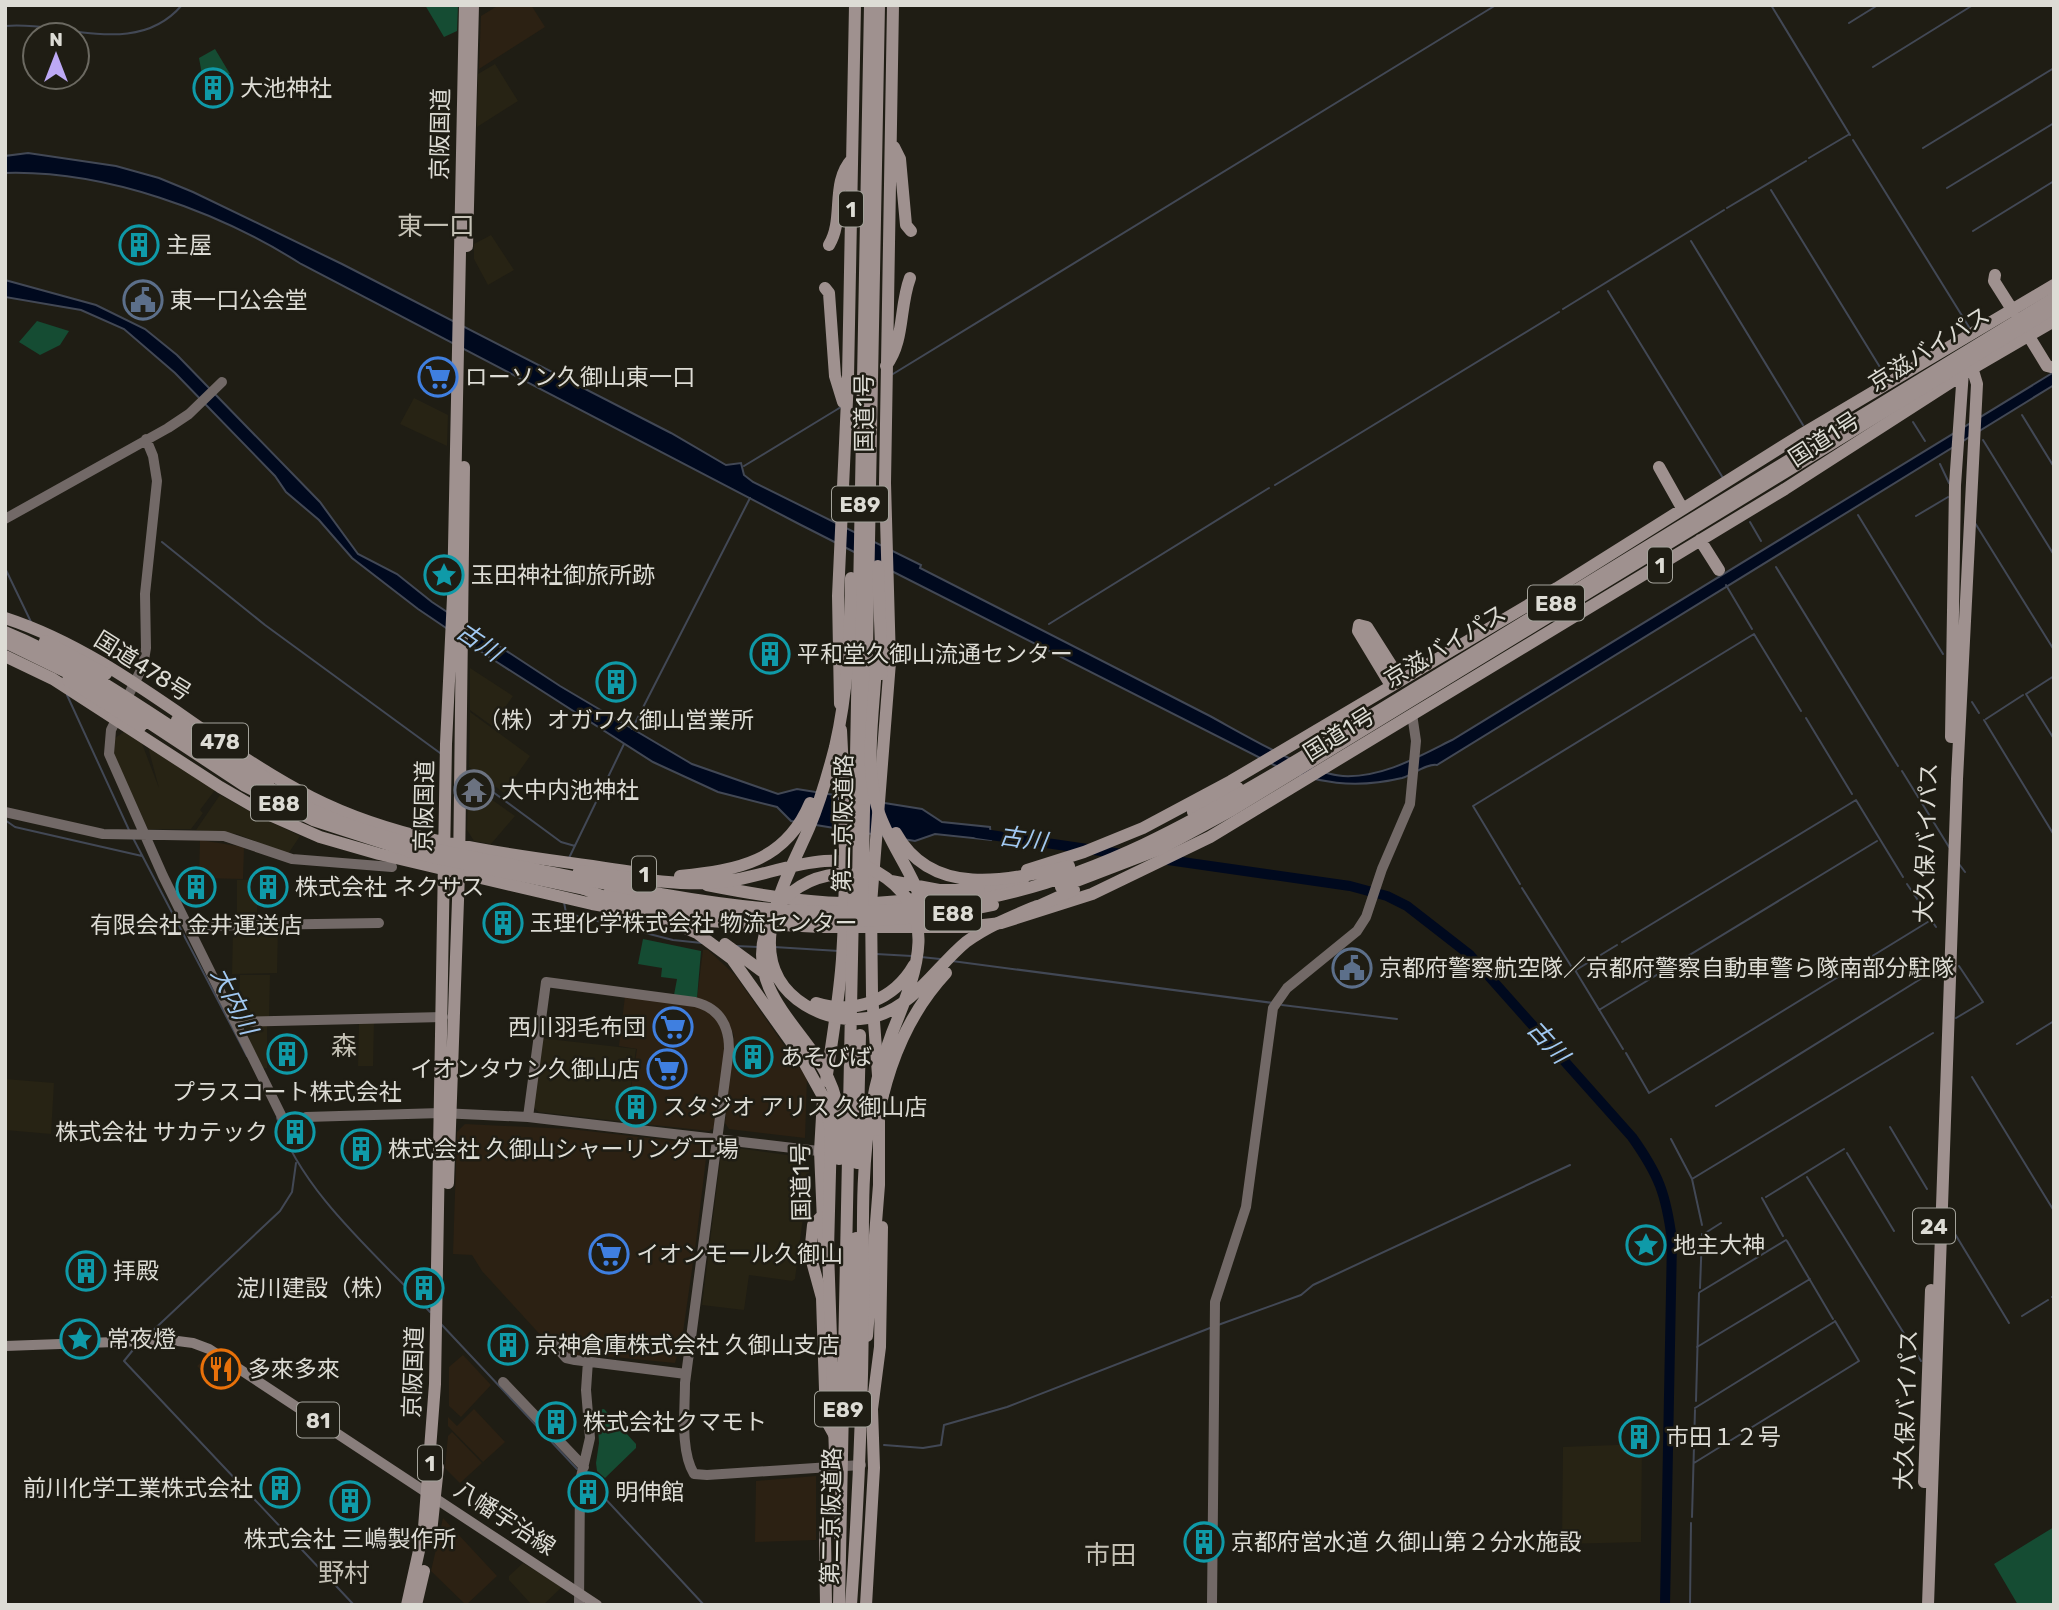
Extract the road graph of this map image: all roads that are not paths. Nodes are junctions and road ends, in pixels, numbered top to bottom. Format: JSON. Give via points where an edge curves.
{"nodes":[{"id":1,"x":465,"y":5,"type":"edge"},
{"id":2,"x":473,"y":5,"type":"edge"},
{"id":3,"x":855,"y":5,"type":"edge"},
{"id":4,"x":861,"y":5,"type":"edge"},
{"id":5,"x":870,"y":5,"type":"edge"},
{"id":6,"x":879,"y":5,"type":"edge"},
{"id":7,"x":886,"y":5,"type":"edge"},
{"id":8,"x":893,"y":5,"type":"edge"},
{"id":9,"x":873,"y":84,"type":"junction"},
{"id":10,"x":892,"y":144,"type":"junction"},
{"id":11,"x":852,"y":159,"type":"junction"},
{"id":12,"x":871,"y":198,"type":"junction"},
{"id":13,"x":911,"y":231,"type":"dead end"},
{"id":14,"x":829,"y":245,"type":"dead end"},
{"id":15,"x":1996,"y":275,"type":"dead end"},
{"id":16,"x":910,"y":278,"type":"dead end"},
{"id":17,"x":2054,"y":286,"type":"edge"},
{"id":18,"x":825,"y":288,"type":"dead end"},
{"id":19,"x":2054,"y":298,"type":"edge"},
{"id":20,"x":2054,"y":308,"type":"edge"},
{"id":21,"x":2013,"y":311,"type":"junction"},
{"id":22,"x":462,"y":319,"type":"junction"},
{"id":23,"x":2054,"y":321,"type":"edge"},
{"id":24,"x":1970,"y":335,"type":"junction"},
{"id":25,"x":2028,"y":337,"type":"junction"},
{"id":26,"x":1965,"y":354,"type":"junction"},
{"id":27,"x":886,"y":366,"type":"junction"},
{"id":28,"x":2051,"y":367,"type":"dead end"},
{"id":29,"x":1968,"y":371,"type":"junction"},
{"id":30,"x":221,"y":383,"type":"dead end"},
{"id":31,"x":867,"y":383,"type":"junction"},
{"id":32,"x":1977,"y":384,"type":"junction"},
{"id":33,"x":1941,"y":388,"type":"junction"},
{"id":34,"x":1853,"y":406,"type":"junction"},
{"id":35,"x":845,"y":428,"type":"junction"},
{"id":36,"x":1957,"y":428,"type":"junction"},
{"id":37,"x":146,"y":439,"type":"junction"},
{"id":38,"x":1659,"y":467,"type":"dead end"},
{"id":39,"x":1682,"y":508,"type":"junction"},
{"id":40,"x":5,"y":519,"type":"edge"},
{"id":41,"x":1700,"y":540,"type":"junction"},
{"id":42,"x":878,"y":566,"type":"junction"},
{"id":43,"x":1719,"y":570,"type":"dead end"},
{"id":44,"x":851,"y":578,"type":"junction"},
{"id":45,"x":458,"y":600,"type":"junction"},
{"id":46,"x":5,"y":618,"type":"edge"},
{"id":47,"x":5,"y":630,"type":"edge"},
{"id":48,"x":5,"y":642,"type":"edge"},
{"id":49,"x":5,"y":656,"type":"edge"},
{"id":50,"x":134,"y":684,"type":"junction"},
{"id":51,"x":1402,"y":697,"type":"junction"},
{"id":52,"x":1412,"y":714,"type":"junction"},
{"id":53,"x":117,"y":718,"type":"junction"},
{"id":54,"x":327,"y":804,"type":"junction"},
{"id":55,"x":5,"y":812,"type":"edge"},
{"id":56,"x":147,"y":835,"type":"junction"},
{"id":57,"x":444,"y":844,"type":"junction"},
{"id":58,"x":355,"y":848,"type":"junction"},
{"id":59,"x":1160,"y":849,"type":"junction"},
{"id":60,"x":458,"y":850,"type":"junction"},
{"id":61,"x":1951,"y":850,"type":"junction"},
{"id":62,"x":1069,"y":866,"type":"junction"},
{"id":63,"x":392,"y":867,"type":"dead end"},
{"id":64,"x":444,"y":869,"type":"junction"},
{"id":65,"x":459,"y":872,"type":"junction"},
{"id":66,"x":628,"y":877,"type":"junction"},
{"id":67,"x":584,"y":889,"type":"junction"},
{"id":68,"x":1037,"y":906,"type":"junction"},
{"id":69,"x":857,"y":912,"type":"junction"},
{"id":70,"x":653,"y":913,"type":"junction"},
{"id":71,"x":379,"y":923,"type":"dead end"},
{"id":72,"x":188,"y":926,"type":"junction"},
{"id":73,"x":844,"y":927,"type":"junction"},
{"id":74,"x":871,"y":927,"type":"junction"},
{"id":75,"x":443,"y":1017,"type":"junction"},
{"id":76,"x":236,"y":1022,"type":"junction"},
{"id":77,"x":828,"y":1067,"type":"junction"},
{"id":78,"x":446,"y":1113,"type":"junction"},
{"id":79,"x":306,"y":1117,"type":"dead end"},
{"id":80,"x":527,"y":1117,"type":"junction"},
{"id":81,"x":283,"y":1119,"type":"dead end"},
{"id":82,"x":716,"y":1139,"type":"junction"},
{"id":83,"x":820,"y":1151,"type":"junction"},
{"id":84,"x":879,"y":1159,"type":"junction"},
{"id":85,"x":879,"y":1185,"type":"junction"},
{"id":86,"x":439,"y":1313,"type":"junction"},
{"id":87,"x":550,"y":1340,"type":"dead end"},
{"id":88,"x":5,"y":1346,"type":"edge"},
{"id":89,"x":588,"y":1361,"type":"junction"},
{"id":90,"x":863,"y":1365,"type":"junction"},
{"id":91,"x":686,"y":1374,"type":"junction"},
{"id":92,"x":503,"y":1382,"type":"dead end"},
{"id":93,"x":832,"y":1383,"type":"junction"},
{"id":94,"x":861,"y":1465,"type":"junction"},
{"id":95,"x":837,"y":1466,"type":"junction"},
{"id":96,"x":584,"y":1467,"type":"junction"},
{"id":97,"x":432,"y":1496,"type":"junction"},
{"id":98,"x":837,"y":1526,"type":"junction"},
{"id":99,"x":840,"y":1545,"type":"junction"},
{"id":100,"x":579,"y":1592,"type":"junction"},
{"id":101,"x":407,"y":1605,"type":"edge"},
{"id":102,"x":416,"y":1605,"type":"edge"},
{"id":103,"x":579,"y":1605,"type":"edge"},
{"id":104,"x":597,"y":1605,"type":"edge"},
{"id":105,"x":825,"y":1605,"type":"edge"},
{"id":106,"x":837,"y":1605,"type":"edge"},
{"id":107,"x":852,"y":1605,"type":"edge"},
{"id":108,"x":866,"y":1605,"type":"edge"},
{"id":109,"x":1212,"y":1605,"type":"edge"},
{"id":110,"x":1920,"y":1605,"type":"edge"},
{"id":111,"x":1928,"y":1605,"type":"edge"}],
"edges":[{"from":1,"to":22,"type":"highway","name":"京阪国道","number":"1"},
{"from":2,"to":22,"type":"highway","name":"京阪国道","number":"1"},
{"from":3,"to":11,"type":"highway","name":"国道1号","number":"1"},
{"from":4,"to":12,"type":"highway","via":[[860,88]]},
{"from":5,"to":9,"type":"highway"},
{"from":6,"to":9,"type":"highway"},
{"from":7,"to":12,"type":"highway","via":[[885,89]]},
{"from":8,"to":10,"type":"highway","name":"国道1号","number":"1"},
{"from":9,"to":12,"type":"highway","name":"第二京阪道路","number":"E89"},
{"from":10,"to":13,"type":"highway","via":[[900,159],[906,225]]},
{"from":10,"to":27,"type":"highway","name":"国道1号","number":"1"},
{"from":11,"to":14,"type":"highway","via":[[841,173]]},
{"from":11,"to":35,"type":"highway","name":"国道1号","number":"1"},
{"from":12,"to":31,"type":"highway","name":"第二京阪道路","number":"E89"},
{"from":15,"to":21,"type":"highway","via":[[1994,281]]},
{"from":16,"to":27,"type":"highway","via":[[898,347]]},
{"from":17,"to":21,"type":"highway","name":"国道1号"},
{"from":18,"to":35,"type":"highway"},
{"from":19,"to":51,"type":"highway","name":"京滋バイパス","number":"E88","bridge":true},
{"from":20,"to":59,"type":"highway","name":"京滋バイパス","number":"E88","bridge":true,"via":[[1290,775]]},
{"from":21,"to":24,"type":"highway","name":"国道1号"},
{"from":22,"to":45,"type":"highway","name":"京阪国道","number":"1"},
{"from":23,"to":25,"type":"highway"},
{"from":24,"to":26,"type":"highway"},
{"from":24,"to":34,"type":"highway","name":"国道1号","number":"1"},
{"from":25,"to":28,"type":"highway"},
{"from":25,"to":29,"type":"highway","name":"国道1号"},
{"from":25,"to":32,"type":"highway","via":[[1988,363]]},
{"from":26,"to":29,"type":"highway"},
{"from":26,"to":34,"type":"highway","via":[[1953,349]]},
{"from":27,"to":69,"type":"highway","name":"国道1号","number":"1","bridge":true,"via":[[890,662],[884,747]]},
{"from":29,"to":32,"type":"highway","name":"大久保バイパス","number":"24"},
{"from":29,"to":33,"type":"highway","name":"国道1号","number":"1"},
{"from":29,"to":36,"type":"highway","name":"大久保バイパス","number":"24"},
{"from":30,"to":37,"type":"street","via":[[191,411]]},
{"from":31,"to":42,"type":"highway"},
{"from":31,"to":44,"type":"highway"},
{"from":31,"to":99,"type":"highway","name":"第二京阪道路","number":"E89","bridge":true},
{"from":31,"to":107,"type":"highway","name":"第二京阪道路","number":"E89","bridge":true},
{"from":32,"to":61,"type":"highway","name":"大久保バイパス","number":"24"},
{"from":33,"to":36,"type":"highway","via":[[1955,394]]},
{"from":33,"to":41,"type":"highway","name":"国道1号","number":"1"},
{"from":34,"to":39,"type":"highway","name":"国道1号","number":"1"},
{"from":35,"to":69,"type":"highway","name":"国道1号","number":"1","bridge":true,"via":[[837,643],[846,849]]},
{"from":36,"to":61,"type":"highway","name":"大久保バイパス","number":"24"},
{"from":37,"to":40,"type":"street"},
{"from":37,"to":50,"type":"street","via":[[158,481],[145,594],[144,666]]},
{"from":38,"to":39,"type":"highway"},
{"from":39,"to":69,"type":"highway","name":"国道1号","number":"1","bridge":true,"via":[[1184,808],[1054,862],[939,895]]},
{"from":41,"to":43,"type":"highway"},
{"from":41,"to":52,"type":"highway","name":"国道1号","number":"1"},
{"from":42,"to":62,"type":"highway","bridge":true,"via":[[880,778],[888,816],[899,838],[923,865],[957,879],[1003,879]]},
{"from":42,"to":70,"type":"highway","bridge":true,"via":[[874,794],[886,830],[922,903],[923,940],[912,968],[876,1001],[830,1007],[794,994],[709,935]]},
{"from":44,"to":66,"type":"highway","bridge":true,"via":[[830,735],[813,798],[793,834],[771,853],[738,866],[674,877]]},
{"from":44,"to":68,"type":"highway","bridge":true,"via":[[847,674],[835,744],[811,824],[771,918],[771,953],[778,974],[792,994],[822,1014],[855,1019],[877,1016],[909,998],[974,936]]},
{"from":45,"to":57,"type":"highway","name":"京阪国道","number":"1","via":[[449,648]]},
{"from":45,"to":60,"type":"highway","name":"京阪国道","number":"1","via":[[463,657]]},
{"from":46,"to":50,"type":"highway","name":"国道478号","number":"478","via":[[59,640]]},
{"from":47,"to":54,"type":"highway","bridge":true,"via":[[44,640],[87,662],[269,780]]},
{"from":47,"to":60,"type":"highway","number":"E88","bridge":true,"via":[[83,669],[217,758],[295,802],[366,830]]},
{"from":48,"to":58,"type":"highway","bridge":true,"via":[[222,780]]},
{"from":48,"to":67,"type":"highway","number":"E88","bridge":true,"via":[[89,683],[245,786],[313,820],[399,849]]},
{"from":49,"to":53,"type":"highway","number":"478"},
{"from":50,"to":53,"type":"street"},
{"from":50,"to":54,"type":"highway","name":"国道478号","number":"478","via":[[270,773]]},
{"from":51,"to":62,"type":"highway","bridge":true,"via":[[1192,813]]},
{"from":51,"to":69,"type":"highway","name":"京滋バイパス","number":"E88","bridge":true,"via":[[1191,822],[1101,864],[988,898],[903,911]]},
{"from":52,"to":74,"type":"highway","name":"国道1号","number":"1","via":[[1210,837],[1092,894],[1001,923]]},
{"from":52,"to":109,"type":"street","via":[[1416,729],[1410,804],[1367,915],[1357,931],[1274,1004],[1246,1207],[1215,1302]]},
{"from":53,"to":56,"type":"street","via":[[109,736],[109,754]]},
{"from":53,"to":58,"type":"highway","number":"478","via":[[240,799],[291,825]]},
{"from":54,"to":57,"type":"highway","name":"国道478号","number":"478","via":[[388,829]]},
{"from":55,"to":56,"type":"street","via":[[79,830]]},
{"from":56,"to":63,"type":"street","via":[[224,836],[292,859]]},
{"from":56,"to":72,"type":"street"},
{"from":57,"to":60,"type":"highway","name":"国道1号","number":"1"},
{"from":57,"to":64,"type":"highway","name":"京阪国道","number":"1"},
{"from":58,"to":64,"type":"highway","number":"478"},
{"from":59,"to":68,"type":"highway","bridge":true},
{"from":59,"to":69,"type":"highway","name":"京滋バイパス","number":"E88","bridge":true,"via":[[1077,883],[991,906],[933,916]]},
{"from":60,"to":65,"type":"highway","name":"京阪国道","number":"1"},
{"from":60,"to":66,"type":"highway","bridge":true},
{"from":60,"to":69,"type":"highway","name":"国道1号","number":"1","via":[[615,869]]},
{"from":60,"to":69,"type":"highway","number":"E88","bridge":true,"via":[[712,904],[777,912]]},
{"from":61,"to":110,"type":"highway","name":"大久保バイパス","number":"24"},
{"from":61,"to":111,"type":"highway","name":"大久保バイパス","number":"24"},
{"from":62,"to":93,"type":"highway","bridge":true,"via":[[993,888],[965,891],[833,874],[801,885],[783,899],[770,918],[762,948],[765,979],[781,1011],[825,1070],[839,1114]]},
{"from":64,"to":65,"type":"highway","name":"国道1号","number":"1"},
{"from":64,"to":75,"type":"highway","name":"京阪国道","number":"1"},
{"from":65,"to":73,"type":"highway","name":"国道1号","number":"1","via":[[648,915],[717,923]]},
{"from":65,"to":78,"type":"highway","name":"京阪国道","number":"1"},
{"from":66,"to":90,"type":"highway","bridge":true,"via":[[712,883],[822,861],[849,862],[886,877],[913,911],[919,937],[917,965],[882,1062],[867,1137]]},
{"from":67,"to":69,"type":"highway","number":"E88","bridge":true,"via":[[745,918]]},
{"from":67,"to":70,"type":"highway","bridge":true},
{"from":68,"to":90,"type":"highway","bridge":true,"via":[[984,937],[950,969],[918,1009],[896,1054],[875,1138]]},
{"from":69,"to":73,"type":"highway","name":"国道1号","number":"1"},
{"from":69,"to":73,"type":"highway","name":"国道1号","number":"1"},
{"from":69,"to":74,"type":"highway","name":"国道1号","number":"1"},
{"from":69,"to":74,"type":"highway","name":"国道1号","number":"1"},
{"from":69,"to":77,"type":"highway","via":[[854,981]]},
{"from":70,"to":93,"type":"highway","bridge":true,"via":[[698,933],[732,959],[800,1053],[825,1100],[831,1140]]},
{"from":71,"to":72,"type":"street"},
{"from":72,"to":76,"type":"street"},
{"from":73,"to":77,"type":"highway","name":"国道1号","number":"1"},
{"from":74,"to":84,"type":"highway","name":"国道1号","number":"1"},
{"from":75,"to":76,"type":"street"},
{"from":75,"to":78,"type":"highway","name":"京阪国道","number":"1"},
{"from":76,"to":81,"type":"street"},
{"from":77,"to":83,"type":"highway","name":"国道1号","number":"1"},
{"from":78,"to":79,"type":"street"},
{"from":78,"to":80,"type":"street"},
{"from":78,"to":86,"type":"highway","name":"京阪国道","number":"1"},
{"from":80,"to":82,"type":"street"},
{"from":80,"to":82,"type":"street","via":[[546,982],[695,1002],[717,1013],[726,1027],[729,1049]]},
{"from":82,"to":83,"type":"street"},
{"from":82,"to":91,"type":"street"},
{"from":83,"to":84,"type":"street"},
{"from":83,"to":95,"type":"highway","name":"国道1号","number":"1","via":[[821,1217],[813,1225],[810,1254],[822,1298],[826,1420],[836,1439]]},
{"from":84,"to":85,"type":"highway","name":"国道1号","number":"1"},
{"from":85,"to":94,"type":"highway","name":"国道1号","number":"1","via":[[863,1372]]},
{"from":85,"to":108,"type":"highway","via":[[883,1258],[872,1409],[874,1468]]},
{"from":86,"to":97,"type":"highway","name":"京阪国道","number":"1"},
{"from":86,"to":97,"type":"highway","name":"京阪国道","number":"1","via":[[444,1331]]},
{"from":87,"to":89,"type":"street","via":[[566,1358]]},
{"from":88,"to":97,"type":"main road","name":"八幡宇治線","number":"81","via":[[148,1340],[193,1343],[234,1364]]},
{"from":89,"to":91,"type":"street"},
{"from":89,"to":96,"type":"street","via":[[590,1438]]},
{"from":90,"to":107,"type":"highway","bridge":true},
{"from":91,"to":95,"type":"street","via":[[686,1432],[694,1474]]},
{"from":92,"to":96,"type":"street"},
{"from":93,"to":99,"type":"highway","bridge":true},
{"from":94,"to":95,"type":"street"},
{"from":94,"to":107,"type":"highway","name":"国道1号","number":"1"},
{"from":95,"to":98,"type":"highway"},
{"from":96,"to":100,"type":"street"},
{"from":97,"to":100,"type":"main road","name":"八幡宇治線","number":"81"},
{"from":97,"to":101,"type":"highway","name":"京阪国道","number":"1"},
{"from":97,"to":102,"type":"highway","name":"京阪国道","number":"1"},
{"from":98,"to":105,"type":"highway","via":[[825,1534]]},
{"from":98,"to":106,"type":"highway"},
{"from":99,"to":106,"type":"highway","name":"第二京阪道路","number":"E89","bridge":true},
{"from":100,"to":103,"type":"street"},
{"from":100,"to":104,"type":"main road","name":"八幡宇治線","number":"81"}]}
